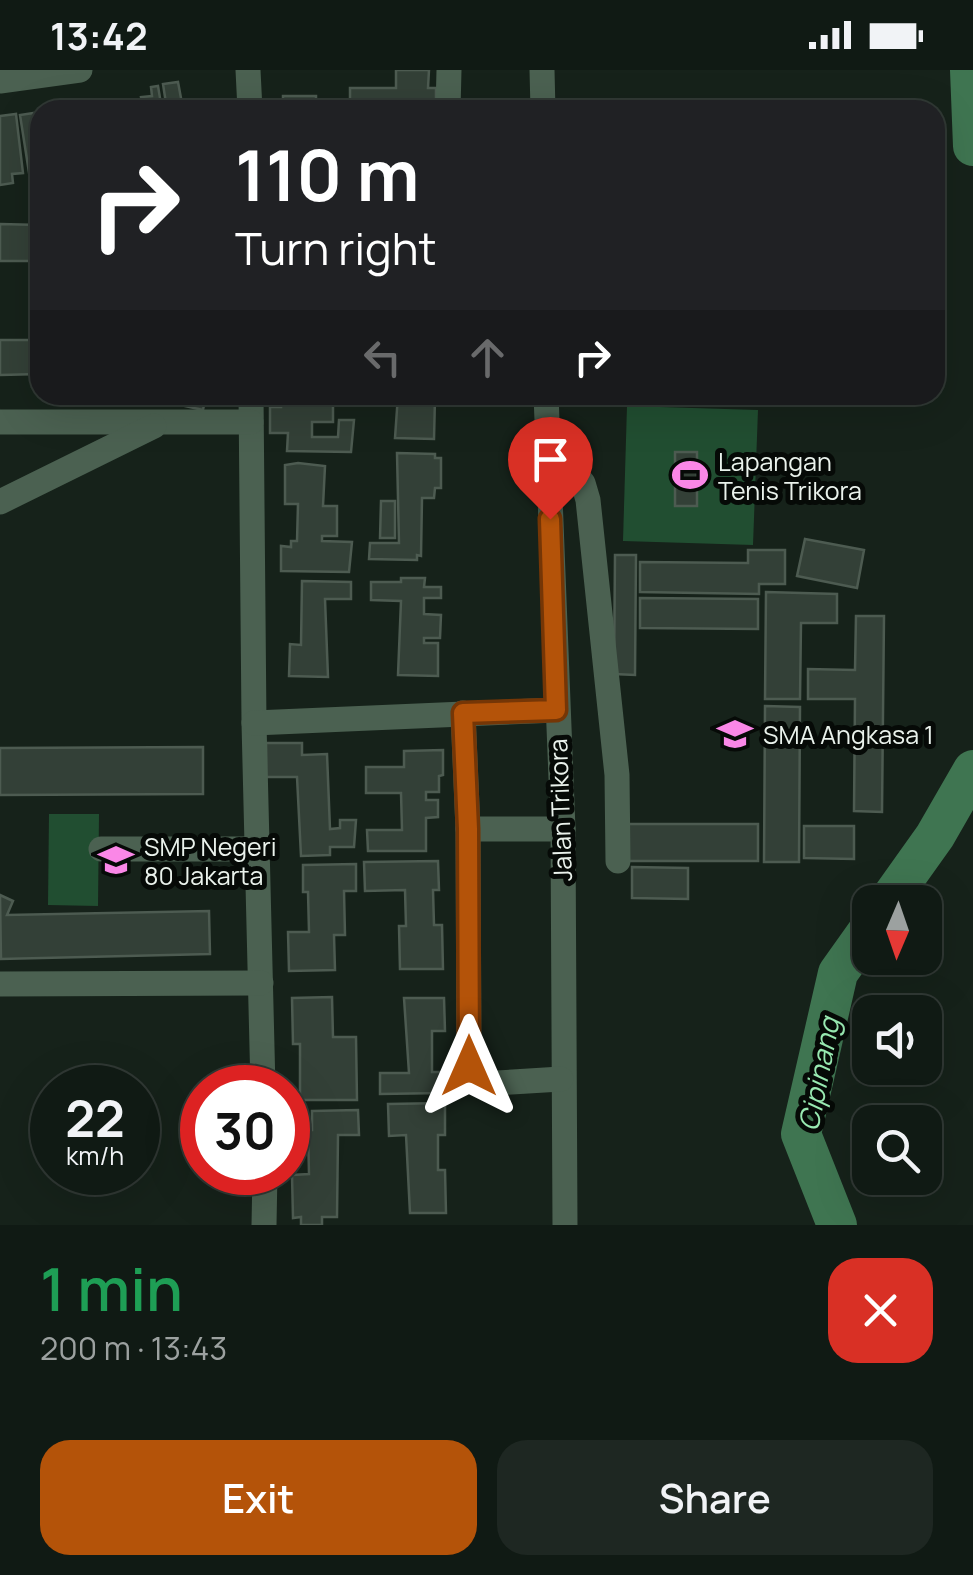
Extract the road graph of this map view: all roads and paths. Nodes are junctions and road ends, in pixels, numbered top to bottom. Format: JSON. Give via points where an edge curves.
{"nodes":[{"id":1,"x":80,"y":70,"type":"edge"},
{"id":2,"x":248,"y":70,"type":"edge"},
{"id":3,"x":449,"y":70,"type":"edge"},
{"id":4,"x":542,"y":70,"type":"edge"},
{"id":5,"x":0,"y":81,"type":"edge"},
{"id":6,"x":250,"y":100,"type":"edge"},
{"id":7,"x":448,"y":100,"type":"edge"},
{"id":8,"x":543,"y":100,"type":"edge"},
{"id":9,"x":252,"y":405,"type":"edge"},
{"id":10,"x":546,"y":405,"type":"edge"},
{"id":11,"x":0,"y":422,"type":"edge"},
{"id":12,"x":251,"y":422,"type":"junction"},
{"id":13,"x":158,"y":424,"type":"junction"},
{"id":14,"x":548,"y":442,"type":"junction"},
{"id":15,"x":0,"y":502,"type":"edge"},
{"id":16,"x":556,"y":710,"type":"junction"},
{"id":17,"x":463,"y":713,"type":"junction"},
{"id":18,"x":254,"y":722,"type":"junction"},
{"id":19,"x":562,"y":828,"type":"junction"},
{"id":20,"x":468,"y":829,"type":"junction"},
{"id":21,"x":102,"y":849,"type":"dead end"},
{"id":22,"x":258,"y":849,"type":"junction"},
{"id":23,"x":618,"y":861,"type":"dead end"},
{"id":24,"x":261,"y":983,"type":"junction"},
{"id":25,"x":0,"y":984,"type":"edge"},
{"id":26,"x":263,"y":1065,"type":"edge"},
{"id":27,"x":562,"y":1079,"type":"junction"},
{"id":28,"x":264,"y":1195,"type":"edge"},
{"id":29,"x":264,"y":1225,"type":"edge"},
{"id":30,"x":565,"y":1225,"type":"edge"}],
"edges":[{"from":1,"to":5,"type":"street"},
{"from":2,"to":6,"type":"street"},
{"from":3,"to":7,"type":"street"},
{"from":4,"to":8,"type":"street"},
{"from":9,"to":12,"type":"street"},
{"from":10,"to":14,"type":"street","name":"Jalan Trikora"},
{"from":11,"to":13,"type":"street"},
{"from":12,"to":13,"type":"street"},
{"from":12,"to":18,"type":"street"},
{"from":13,"to":15,"type":"street"},
{"from":14,"to":16,"type":"street","name":"Jalan Trikora"},
{"from":14,"to":23,"type":"street","via":[[582,482],[588,500],[617,774]]},
{"from":16,"to":17,"type":"street"},
{"from":16,"to":19,"type":"street","name":"Jalan Trikora"},
{"from":17,"to":18,"type":"street"},
{"from":17,"to":20,"type":"street"},
{"from":18,"to":22,"type":"street"},
{"from":19,"to":20,"type":"street"},
{"from":19,"to":27,"type":"street","name":"Jalan Trikora"},
{"from":20,"to":27,"type":"street","via":[[470,1076],[487,1083]]},
{"from":21,"to":22,"type":"street"},
{"from":22,"to":24,"type":"street"},
{"from":24,"to":25,"type":"street"},
{"from":24,"to":26,"type":"street"},
{"from":27,"to":30,"type":"street","name":"Jalan Trikora"},
{"from":28,"to":29,"type":"street"}]}
